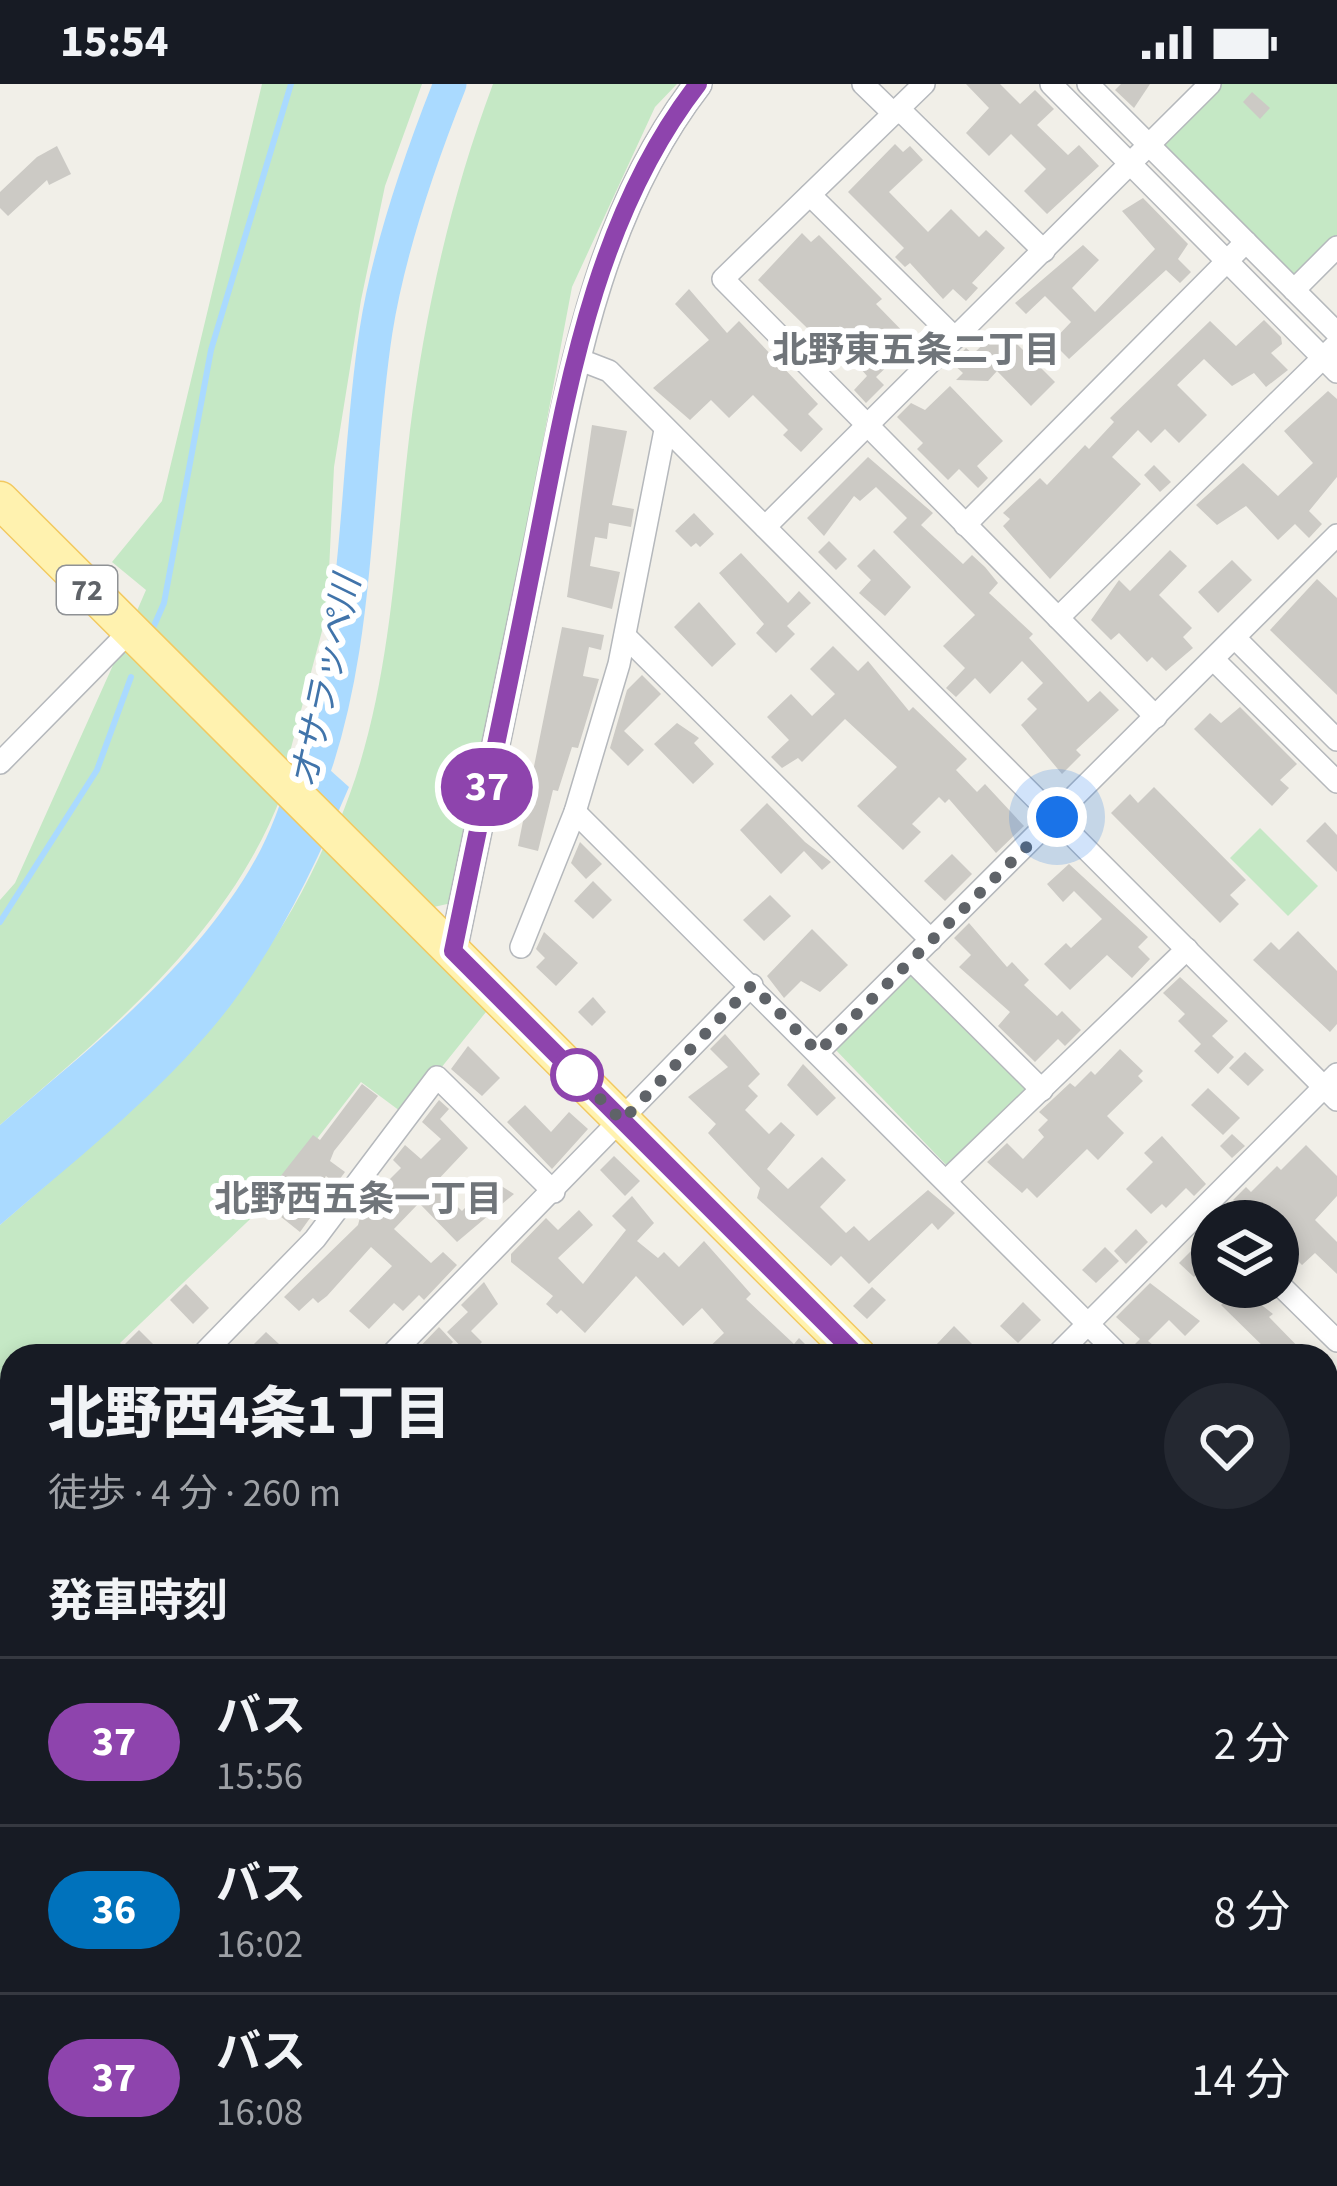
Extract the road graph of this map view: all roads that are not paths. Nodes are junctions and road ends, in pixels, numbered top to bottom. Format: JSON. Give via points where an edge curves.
{"nodes":[{"id":1,"x":698,"y":84,"type":"edge"},
{"id":2,"x":863,"y":84,"type":"edge"},
{"id":3,"x":925,"y":84,"type":"edge"},
{"id":4,"x":1052,"y":84,"type":"edge"},
{"id":5,"x":1088,"y":84,"type":"edge"},
{"id":6,"x":1210,"y":84,"type":"edge"},
{"id":7,"x":896,"y":112,"type":"junction"},
{"id":8,"x":1149,"y":145,"type":"junction"},
{"id":9,"x":1130,"y":164,"type":"junction"},
{"id":10,"x":810,"y":195,"type":"junction"},
{"id":11,"x":1246,"y":242,"type":"junction"},
{"id":12,"x":1337,"y":247,"type":"edge"},
{"id":13,"x":1044,"y":250,"type":"junction"},
{"id":14,"x":1226,"y":260,"type":"junction"},
{"id":15,"x":1294,"y":290,"type":"junction"},
{"id":16,"x":1337,"y":333,"type":"edge"},
{"id":17,"x":955,"y":338,"type":"junction"},
{"id":18,"x":1332,"y":358,"type":"edge"},
{"id":19,"x":578,"y":359,"type":"junction"},
{"id":20,"x":865,"y":428,"type":"junction"},
{"id":21,"x":665,"y":430,"type":"junction"},
{"id":22,"x":0,"y":500,"type":"edge"},
{"id":23,"x":964,"y":525,"type":"junction"},
{"id":24,"x":765,"y":527,"type":"junction"},
{"id":25,"x":1332,"y":551,"type":"edge"},
{"id":26,"x":1058,"y":618,"type":"junction"},
{"id":27,"x":129,"y":632,"type":"junction"},
{"id":28,"x":626,"y":636,"type":"junction"},
{"id":29,"x":1236,"y":639,"type":"junction"},
{"id":30,"x":1214,"y":660,"type":"junction"},
{"id":31,"x":1156,"y":717,"type":"junction"},
{"id":32,"x":1337,"y":740,"type":"edge"},
{"id":33,"x":0,"y":763,"type":"edge"},
{"id":34,"x":1337,"y":782,"type":"edge"},
{"id":35,"x":574,"y":812,"type":"junction"},
{"id":36,"x":1057,"y":817,"type":"junction"},
{"id":37,"x":931,"y":940,"type":"junction"},
{"id":38,"x":521,"y":947,"type":"dead end"},
{"id":39,"x":1187,"y":949,"type":"junction"},
{"id":40,"x":453,"y":951,"type":"junction"},
{"id":41,"x":912,"y":961,"type":"junction"},
{"id":42,"x":752,"y":985,"type":"junction"},
{"id":43,"x":818,"y":1052,"type":"junction"},
{"id":44,"x":1333,"y":1087,"type":"edge"},
{"id":45,"x":1042,"y":1090,"type":"junction"},
{"id":46,"x":622,"y":1121,"type":"junction"},
{"id":47,"x":946,"y":1181,"type":"junction"},
{"id":48,"x":554,"y":1192,"type":"junction"},
{"id":49,"x":1224,"y":1200,"type":"edge"},
{"id":50,"x":1191,"y":1232,"type":"edge"},
{"id":51,"x":1299,"y":1303,"type":"edge"},
{"id":52,"x":1088,"y":1323,"type":"junction"},
{"id":53,"x":1337,"y":1341,"type":"edge"},
{"id":54,"x":213,"y":1344,"type":"edge"},
{"id":55,"x":405,"y":1344,"type":"edge"},
{"id":56,"x":846,"y":1344,"type":"edge"},
{"id":57,"x":1068,"y":1344,"type":"edge"},
{"id":58,"x":1108,"y":1344,"type":"edge"}],
"edges":[{"from":1,"to":19,"type":"street","via":[[672,117],[610,240]]},
{"from":2,"to":7,"type":"street"},
{"from":3,"to":7,"type":"street"},
{"from":4,"to":9,"type":"street"},
{"from":5,"to":8,"type":"street"},
{"from":6,"to":8,"type":"street"},
{"from":7,"to":10,"type":"street"},
{"from":7,"to":13,"type":"street"},
{"from":8,"to":9,"type":"street"},
{"from":8,"to":11,"type":"street"},
{"from":9,"to":13,"type":"street"},
{"from":9,"to":14,"type":"street"},
{"from":10,"to":17,"type":"street"},
{"from":10,"to":20,"type":"street","via":[[723,279]]},
{"from":11,"to":14,"type":"street"},
{"from":11,"to":15,"type":"street"},
{"from":12,"to":15,"type":"street"},
{"from":13,"to":17,"type":"street"},
{"from":14,"to":18,"type":"street"},
{"from":14,"to":23,"type":"street"},
{"from":15,"to":16,"type":"street"},
{"from":17,"to":20,"type":"street"},
{"from":18,"to":26,"type":"street"},
{"from":19,"to":21,"type":"street","via":[[609,371]]},
{"from":19,"to":40,"type":"street"},
{"from":20,"to":23,"type":"street"},
{"from":20,"to":24,"type":"street"},
{"from":21,"to":24,"type":"street"},
{"from":21,"to":28,"type":"street"},
{"from":22,"to":27,"type":"main road","number":"72"},
{"from":23,"to":26,"type":"street"},
{"from":24,"to":36,"type":"street"},
{"from":25,"to":29,"type":"street"},
{"from":26,"to":31,"type":"street"},
{"from":27,"to":33,"type":"street"},
{"from":27,"to":40,"type":"main road","number":"72"},
{"from":28,"to":35,"type":"street"},
{"from":28,"to":37,"type":"street"},
{"from":29,"to":30,"type":"street"},
{"from":29,"to":32,"type":"street"},
{"from":30,"to":31,"type":"street"},
{"from":30,"to":34,"type":"street"},
{"from":31,"to":36,"type":"street"},
{"from":35,"to":38,"type":"street"},
{"from":35,"to":42,"type":"street"},
{"from":36,"to":37,"type":"street"},
{"from":36,"to":39,"type":"street"},
{"from":37,"to":41,"type":"street"},
{"from":39,"to":44,"type":"street"},
{"from":39,"to":45,"type":"street"},
{"from":40,"to":46,"type":"main road","number":"72"},
{"from":41,"to":43,"type":"street"},
{"from":41,"to":45,"type":"street"},
{"from":42,"to":43,"type":"street"},
{"from":42,"to":46,"type":"street"},
{"from":43,"to":47,"type":"street"},
{"from":44,"to":49,"type":"street"},
{"from":45,"to":47,"type":"street"},
{"from":46,"to":48,"type":"street"},
{"from":46,"to":56,"type":"main road","number":"72"},
{"from":47,"to":52,"type":"street"},
{"from":48,"to":54,"type":"street","via":[[437,1077],[315,1239]]},
{"from":48,"to":55,"type":"street"},
{"from":50,"to":52,"type":"street"},
{"from":51,"to":53,"type":"street"},
{"from":52,"to":57,"type":"street"},
{"from":52,"to":58,"type":"street"}]}
